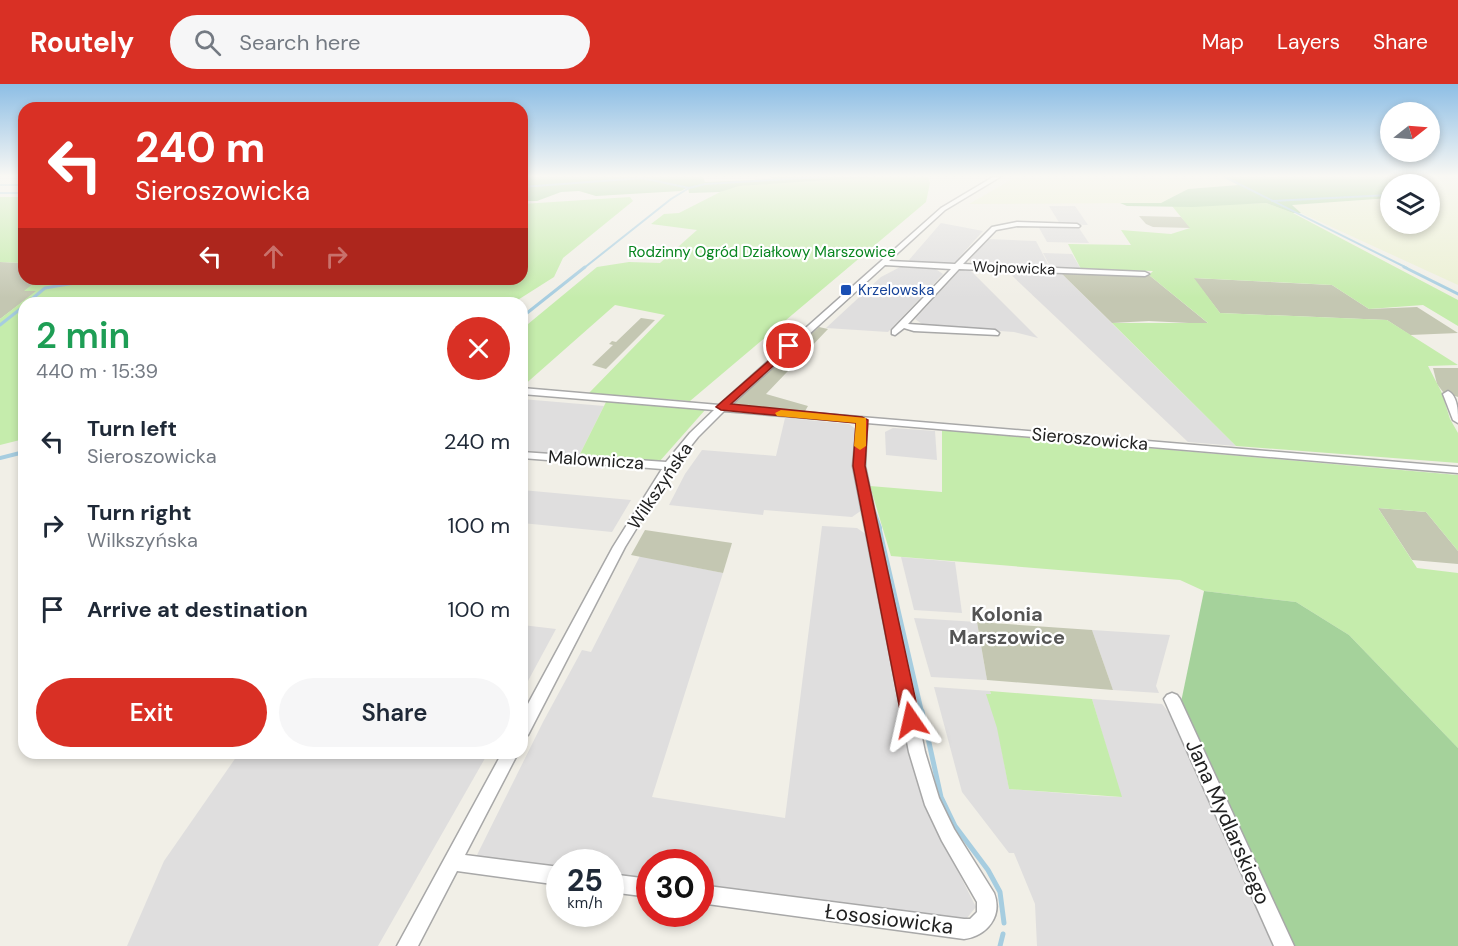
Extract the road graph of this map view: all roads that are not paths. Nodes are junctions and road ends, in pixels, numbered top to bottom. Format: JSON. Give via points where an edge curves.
{"nodes":[{"id":1,"x":934,"y":217,"type":"edge"},
{"id":2,"x":1077,"y":226,"type":"dead end"},
{"id":3,"x":884,"y":262,"type":"junction"},
{"id":4,"x":958,"y":266,"type":"junction"},
{"id":5,"x":1145,"y":274,"type":"dead end"},
{"id":6,"x":902,"y":325,"type":"junction"},
{"id":7,"x":895,"y":332,"type":"dead end"},
{"id":8,"x":995,"y":333,"type":"dead end"},
{"id":9,"x":528,"y":391,"type":"edge"},
{"id":10,"x":1448,"y":394,"type":"dead end"},
{"id":11,"x":721,"y":407,"type":"junction"},
{"id":12,"x":862,"y":420,"type":"junction"},
{"id":13,"x":1458,"y":420,"type":"edge"},
{"id":14,"x":528,"y":454,"type":"edge"},
{"id":15,"x":669,"y":466,"type":"junction"},
{"id":16,"x":1458,"y":470,"type":"edge"},
{"id":17,"x":1172,"y":699,"type":"dead end"},
{"id":18,"x":528,"y":719,"type":"edge"},
{"id":19,"x":507,"y":759,"type":"edge"},
{"id":20,"x":452,"y":862,"type":"junction"},
{"id":21,"x":546,"y":874,"type":"edge"},
{"id":22,"x":714,"y":896,"type":"edge"},
{"id":23,"x":407,"y":946,"type":"edge"},
{"id":24,"x":1284,"y":946,"type":"edge"}],
"edges":[{"from":1,"to":3,"type":"street","name":"Wilkszyńska"},
{"from":2,"to":4,"type":"street","via":[[997,226]]},
{"from":3,"to":4,"type":"street","name":"Wojnowicka"},
{"from":3,"to":11,"type":"street","name":"Wilkszyńska"},
{"from":4,"to":5,"type":"street","name":"Wojnowicka"},
{"from":4,"to":6,"type":"street"},
{"from":6,"to":7,"type":"street"},
{"from":6,"to":8,"type":"street"},
{"from":9,"to":11,"type":"street"},
{"from":10,"to":13,"type":"street"},
{"from":11,"to":12,"type":"street","name":"Sieroszowicka"},
{"from":11,"to":15,"type":"street","name":"Wilkszyńska"},
{"from":12,"to":16,"type":"street","name":"Sieroszowicka"},
{"from":12,"to":22,"type":"street","name":"Łososiowicka","via":[[859,466],[917,752],[930,799],[987,900],[987,916],[974,928],[954,928]]},
{"from":14,"to":15,"type":"street","name":"Malownicza"},
{"from":15,"to":18,"type":"street","name":"Wilkszyńska","via":[[603,576]]},
{"from":17,"to":24,"type":"street","name":"Jana Mydlarskiego"},
{"from":19,"to":20,"type":"street"},
{"from":20,"to":21,"type":"street"},
{"from":20,"to":23,"type":"street"}]}
